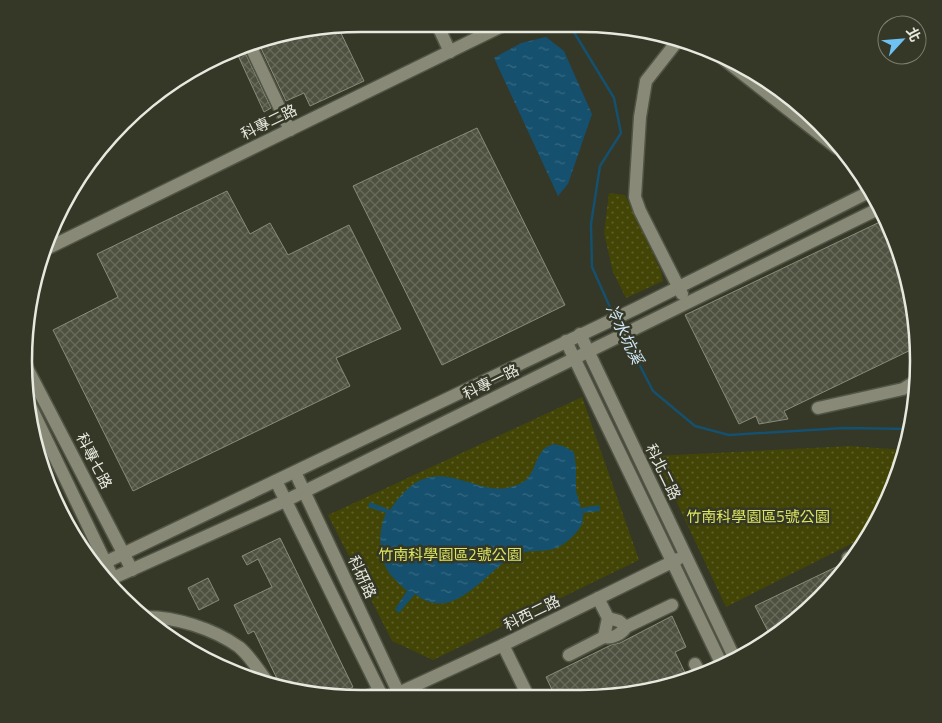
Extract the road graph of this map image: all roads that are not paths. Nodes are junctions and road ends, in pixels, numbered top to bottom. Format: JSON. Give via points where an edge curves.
{"nodes":[{"id":1,"x":441,"y":32,"type":"edge"},
{"id":2,"x":490,"y":32,"type":"edge"},
{"id":3,"x":673,"y":46,"type":"edge"},
{"id":4,"x":253,"y":51,"type":"edge"},
{"id":5,"x":450,"y":52,"type":"junction"},
{"id":6,"x":752,"y":81,"type":"edge"},
{"id":7,"x":290,"y":130,"type":"junction"},
{"id":8,"x":814,"y":130,"type":"edge"},
{"id":9,"x":864,"y":195,"type":"edge"},
{"id":10,"x":873,"y":211,"type":"edge"},
{"id":11,"x":54,"y":245,"type":"edge"},
{"id":12,"x":679,"y":287,"type":"junction"},
{"id":13,"x":687,"y":304,"type":"junction"},
{"id":14,"x":580,"y":334,"type":"junction"},
{"id":15,"x":566,"y":341,"type":"junction"},
{"id":16,"x":588,"y":352,"type":"junction"},
{"id":17,"x":574,"y":360,"type":"junction"},
{"id":18,"x":33,"y":379,"type":"edge"},
{"id":19,"x":909,"y":385,"type":"edge"},
{"id":20,"x":818,"y":408,"type":"dead end"},
{"id":21,"x":38,"y":422,"type":"edge"},
{"id":22,"x":295,"y":472,"type":"junction"},
{"id":23,"x":276,"y":481,"type":"junction"},
{"id":24,"x":304,"y":492,"type":"junction"},
{"id":25,"x":286,"y":501,"type":"junction"},
{"id":26,"x":124,"y":553,"type":"junction"},
{"id":27,"x":685,"y":555,"type":"junction"},
{"id":28,"x":106,"y":562,"type":"junction"},
{"id":29,"x":672,"y":562,"type":"junction"},
{"id":30,"x":132,"y":570,"type":"junction"},
{"id":31,"x":112,"y":576,"type":"edge"},
{"id":32,"x":114,"y":578,"type":"edge"},
{"id":33,"x":598,"y":598,"type":"junction"},
{"id":34,"x":672,"y":605,"type":"dead end"},
{"id":35,"x":155,"y":618,"type":"edge"},
{"id":36,"x":608,"y":618,"type":"junction"},
{"id":37,"x":626,"y":627,"type":"junction"},
{"id":38,"x":604,"y":637,"type":"junction"},
{"id":39,"x":503,"y":645,"type":"junction"},
{"id":40,"x":732,"y":653,"type":"edge"},
{"id":41,"x":569,"y":655,"type":"dead end"},
{"id":42,"x":719,"y":660,"type":"edge"},
{"id":43,"x":695,"y":664,"type":"dead end"},
{"id":44,"x":697,"y":668,"type":"edge"},
{"id":45,"x":261,"y":674,"type":"edge"},
{"id":46,"x":374,"y":690,"type":"edge"},
{"id":47,"x":395,"y":690,"type":"edge"},
{"id":48,"x":408,"y":690,"type":"edge"},
{"id":49,"x":525,"y":690,"type":"edge"}],
"edges":[{"from":1,"to":5,"type":"street"},
{"from":2,"to":5,"type":"street","name":"科專二路"},
{"from":3,"to":12,"type":"street","via":[[646,81],[640,117],[635,197]]},
{"from":4,"to":7,"type":"street"},
{"from":5,"to":7,"type":"street","name":"科專二路"},
{"from":6,"to":8,"type":"street"},
{"from":7,"to":11,"type":"street","name":"科專二路"},
{"from":9,"to":12,"type":"street","name":"科專一路"},
{"from":10,"to":13,"type":"street","name":"科專一路"},
{"from":12,"to":13,"type":"street"},
{"from":12,"to":14,"type":"street","name":"科專一路"},
{"from":13,"to":16,"type":"street","name":"科專一路"},
{"from":14,"to":15,"type":"street","name":"科專一路"},
{"from":14,"to":16,"type":"street","name":"科北二路"},
{"from":15,"to":17,"type":"street"},
{"from":15,"to":22,"type":"street","name":"科專一路"},
{"from":16,"to":17,"type":"street","name":"科專一路"},
{"from":16,"to":27,"type":"street","name":"科北二路"},
{"from":17,"to":24,"type":"street","name":"科專一路"},
{"from":17,"to":29,"type":"street"},
{"from":18,"to":26,"type":"street","name":"科專七路"},
{"from":19,"to":20,"type":"street"},
{"from":21,"to":28,"type":"street"},
{"from":22,"to":23,"type":"street","name":"科專一路"},
{"from":22,"to":24,"type":"street","name":"科研路"},
{"from":23,"to":25,"type":"street"},
{"from":23,"to":26,"type":"street","name":"科專一路"},
{"from":24,"to":25,"type":"street","name":"科專一路"},
{"from":24,"to":47,"type":"street","name":"科研路"},
{"from":25,"to":30,"type":"street","name":"科專一路"},
{"from":25,"to":46,"type":"street"},
{"from":26,"to":28,"type":"street","name":"科專一路"},
{"from":26,"to":30,"type":"street","name":"科專七路"},
{"from":27,"to":29,"type":"street","name":"科西二路"},
{"from":27,"to":40,"type":"street","name":"科北二路"},
{"from":28,"to":31,"type":"street","name":"科專一路"},
{"from":29,"to":33,"type":"street","name":"科西二路"},
{"from":29,"to":42,"type":"street"},
{"from":30,"to":32,"type":"street","name":"科專一路"},
{"from":33,"to":36,"type":"street"},
{"from":33,"to":39,"type":"street","name":"科西二路"},
{"from":34,"to":37,"type":"street"},
{"from":35,"to":45,"type":"street","via":[[198,626],[239,648]]},
{"from":36,"to":37,"type":"street"},
{"from":36,"to":38,"type":"street"},
{"from":37,"to":38,"type":"street","via":[[623,632]]},
{"from":38,"to":41,"type":"street"},
{"from":39,"to":48,"type":"street","name":"科西二路"},
{"from":39,"to":49,"type":"street"},
{"from":43,"to":44,"type":"street"}]}
